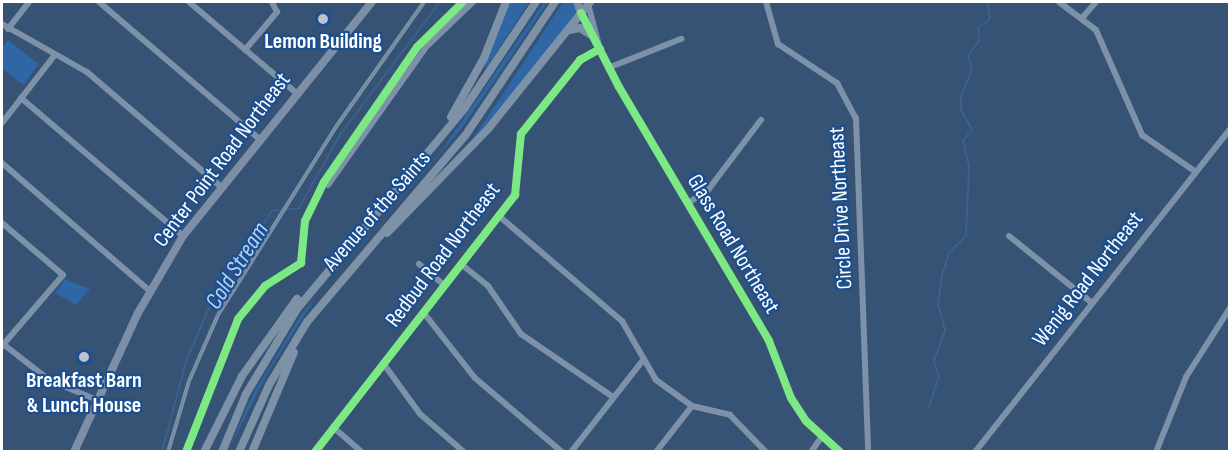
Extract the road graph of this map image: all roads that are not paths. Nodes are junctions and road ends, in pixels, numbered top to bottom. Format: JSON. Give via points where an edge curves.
{"nodes":[{"id":1,"x":29,"y":2,"type":"edge"},
{"id":2,"x":99,"y":2,"type":"edge"},
{"id":3,"x":189,"y":2,"type":"edge"},
{"id":4,"x":272,"y":2,"type":"edge"},
{"id":5,"x":372,"y":2,"type":"edge"},
{"id":6,"x":473,"y":2,"type":"edge"},
{"id":7,"x":506,"y":2,"type":"edge"},
{"id":8,"x":537,"y":2,"type":"edge"},
{"id":9,"x":555,"y":2,"type":"edge"},
{"id":10,"x":766,"y":2,"type":"edge"},
{"id":11,"x":1059,"y":2,"type":"edge"},
{"id":12,"x":1096,"y":2,"type":"edge"},
{"id":13,"x":584,"y":4,"type":"edge"},
{"id":14,"x":1083,"y":17,"type":"junction"},
{"id":15,"x":2,"y":24,"type":"edge"},
{"id":16,"x":8,"y":29,"type":"junction"},
{"id":17,"x":566,"y":32,"type":"junction"},
{"id":18,"x":591,"y":34,"type":"junction"},
{"id":19,"x":681,"y":39,"type":"dead end"},
{"id":20,"x":600,"y":49,"type":"junction"},
{"id":21,"x":244,"y":50,"type":"junction"},
{"id":22,"x":54,"y":56,"type":"junction"},
{"id":23,"x":608,"y":68,"type":"junction"},
{"id":24,"x":295,"y":92,"type":"junction"},
{"id":25,"x":21,"y":98,"type":"junction"},
{"id":26,"x":761,"y":120,"type":"dead end"},
{"id":27,"x":2,"y":123,"type":"edge"},
{"id":28,"x":1230,"y":129,"type":"edge"},
{"id":29,"x":258,"y":138,"type":"junction"},
{"id":30,"x":432,"y":149,"type":"junction"},
{"id":31,"x":2,"y":163,"type":"edge"},
{"id":32,"x":1196,"y":171,"type":"junction"},
{"id":33,"x":328,"y":184,"type":"dead end"},
{"id":34,"x":220,"y":186,"type":"junction"},
{"id":35,"x":688,"y":203,"type":"junction"},
{"id":36,"x":499,"y":216,"type":"junction"},
{"id":37,"x":2,"y":223,"type":"edge"},
{"id":38,"x":183,"y":236,"type":"junction"},
{"id":39,"x":1009,"y":236,"type":"dead end"},
{"id":40,"x":370,"y":246,"type":"junction"},
{"id":41,"x":419,"y":264,"type":"dead end"},
{"id":42,"x":461,"y":264,"type":"junction"},
{"id":43,"x":324,"y":274,"type":"junction"},
{"id":44,"x":444,"y":285,"type":"junction"},
{"id":45,"x":150,"y":291,"type":"junction"},
{"id":46,"x":1092,"y":303,"type":"junction"},
{"id":47,"x":1230,"y":308,"type":"edge"},
{"id":48,"x":423,"y":312,"type":"junction"},
{"id":49,"x":307,"y":322,"type":"junction"},
{"id":50,"x":2,"y":345,"type":"edge"},
{"id":51,"x":644,"y":359,"type":"junction"},
{"id":52,"x":383,"y":363,"type":"junction"},
{"id":53,"x":614,"y":397,"type":"junction"},
{"id":54,"x":97,"y":400,"type":"junction"},
{"id":55,"x":692,"y":406,"type":"junction"},
{"id":56,"x":333,"y":427,"type":"junction"},
{"id":57,"x":822,"y":436,"type":"junction"},
{"id":58,"x":74,"y":452,"type":"edge"},
{"id":59,"x":204,"y":452,"type":"edge"},
{"id":60,"x":222,"y":452,"type":"edge"},
{"id":61,"x":239,"y":452,"type":"edge"},
{"id":62,"x":252,"y":452,"type":"edge"},
{"id":63,"x":315,"y":452,"type":"edge"},
{"id":64,"x":362,"y":452,"type":"edge"},
{"id":65,"x":464,"y":452,"type":"edge"},
{"id":66,"x":562,"y":452,"type":"edge"},
{"id":67,"x":571,"y":452,"type":"edge"},
{"id":68,"x":656,"y":452,"type":"edge"},
{"id":69,"x":766,"y":452,"type":"edge"},
{"id":70,"x":811,"y":452,"type":"edge"},
{"id":71,"x":840,"y":452,"type":"edge"},
{"id":72,"x":868,"y":452,"type":"edge"},
{"id":73,"x":975,"y":452,"type":"edge"},
{"id":74,"x":1156,"y":452,"type":"edge"}],
"edges":[{"from":1,"to":16,"type":"street"},
{"from":2,"to":29,"type":"street"},
{"from":3,"to":21,"type":"street"},
{"from":4,"to":21,"type":"street","via":[[278,8]]},
{"from":5,"to":24,"type":"main road","name":"Center Point Road Northeast"},
{"from":6,"to":33,"type":"street","via":[[426,47]]},
{"from":7,"to":30,"type":"highway","via":[[474,79]]},
{"from":8,"to":30,"type":"highway","name":"Avenue of the Saints"},
{"from":9,"to":40,"type":"highway","name":"Avenue of the Saints","via":[[465,136]]},
{"from":10,"to":72,"type":"street","name":"Circle Drive Northeast","via":[[778,44],[837,84],[856,118]]},
{"from":11,"to":14,"type":"street"},
{"from":12,"to":14,"type":"street"},
{"from":13,"to":17,"type":"highway"},
{"from":13,"to":18,"type":"street"},
{"from":13,"to":20,"type":"street"},
{"from":14,"to":32,"type":"street","via":[[1096,30],[1142,135]]},
{"from":15,"to":16,"type":"street"},
{"from":16,"to":22,"type":"street"},
{"from":17,"to":18,"type":"highway","via":[[577,27]]},
{"from":17,"to":40,"type":"highway","via":[[468,152]]},
{"from":18,"to":20,"type":"street"},
{"from":19,"to":23,"type":"street"},
{"from":20,"to":23,"type":"street","name":"Glass Road Northeast"},
{"from":20,"to":36,"type":"street","name":"Redbud Road Northeast","via":[[580,60],[518,139],[517,188]]},
{"from":21,"to":24,"type":"street"},
{"from":22,"to":25,"type":"street"},
{"from":22,"to":34,"type":"street","via":[[87,72]]},
{"from":23,"to":35,"type":"street","name":"Glass Road Northeast"},
{"from":24,"to":29,"type":"main road","name":"Center Point Road Northeast"},
{"from":25,"to":27,"type":"street"},
{"from":25,"to":38,"type":"street"},
{"from":26,"to":35,"type":"street","via":[[708,190]]},
{"from":28,"to":32,"type":"street","name":"Wenig Road Northeast"},
{"from":29,"to":34,"type":"main road","name":"Center Point Road Northeast"},
{"from":30,"to":43,"type":"highway","name":"Avenue of the Saints"},
{"from":31,"to":45,"type":"street"},
{"from":32,"to":46,"type":"street","name":"Wenig Road Northeast"},
{"from":34,"to":38,"type":"main road","name":"Center Point Road Northeast"},
{"from":35,"to":57,"type":"street","name":"Glass Road Northeast","via":[[769,341],[795,406]]},
{"from":36,"to":42,"type":"street","name":"Redbud Road Northeast"},
{"from":36,"to":51,"type":"street","via":[[622,321]]},
{"from":37,"to":50,"type":"street","via":[[63,275]]},
{"from":38,"to":45,"type":"main road","name":"Center Point Road Northeast"},
{"from":39,"to":46,"type":"street"},
{"from":40,"to":49,"type":"highway","name":"Avenue of the Saints"},
{"from":41,"to":44,"type":"street"},
{"from":42,"to":44,"type":"street","name":"Redbud Road Northeast"},
{"from":42,"to":53,"type":"street","via":[[488,286],[521,334]]},
{"from":43,"to":59,"type":"highway","via":[[302,294],[250,363]]},
{"from":43,"to":60,"type":"highway","name":"Avenue of the Saints","via":[[268,354]]},
{"from":44,"to":48,"type":"street","name":"Redbud Road Northeast"},
{"from":45,"to":54,"type":"main road","name":"Center Point Road Northeast"},
{"from":46,"to":73,"type":"street","name":"Wenig Road Northeast"},
{"from":47,"to":74,"type":"street","via":[[1186,377]]},
{"from":48,"to":52,"type":"street","name":"Redbud Road Northeast"},
{"from":48,"to":66,"type":"street","via":[[475,378]]},
{"from":49,"to":61,"type":"highway","name":"Avenue of the Saints","via":[[273,378]]},
{"from":49,"to":62,"type":"highway"},
{"from":50,"to":54,"type":"street","via":[[49,380]]},
{"from":51,"to":53,"type":"street"},
{"from":51,"to":55,"type":"street","via":[[656,380]]},
{"from":52,"to":56,"type":"street","name":"Redbud Road Northeast"},
{"from":52,"to":65,"type":"street","via":[[420,414]]},
{"from":53,"to":67,"type":"street"},
{"from":54,"to":58,"type":"main road","name":"Center Point Road Northeast"},
{"from":55,"to":68,"type":"street"},
{"from":55,"to":69,"type":"street","via":[[730,415]]},
{"from":56,"to":63,"type":"street","name":"Redbud Road Northeast"},
{"from":56,"to":64,"type":"street"},
{"from":57,"to":70,"type":"street"},
{"from":57,"to":71,"type":"street","name":"Glass Road Northeast"}]}
